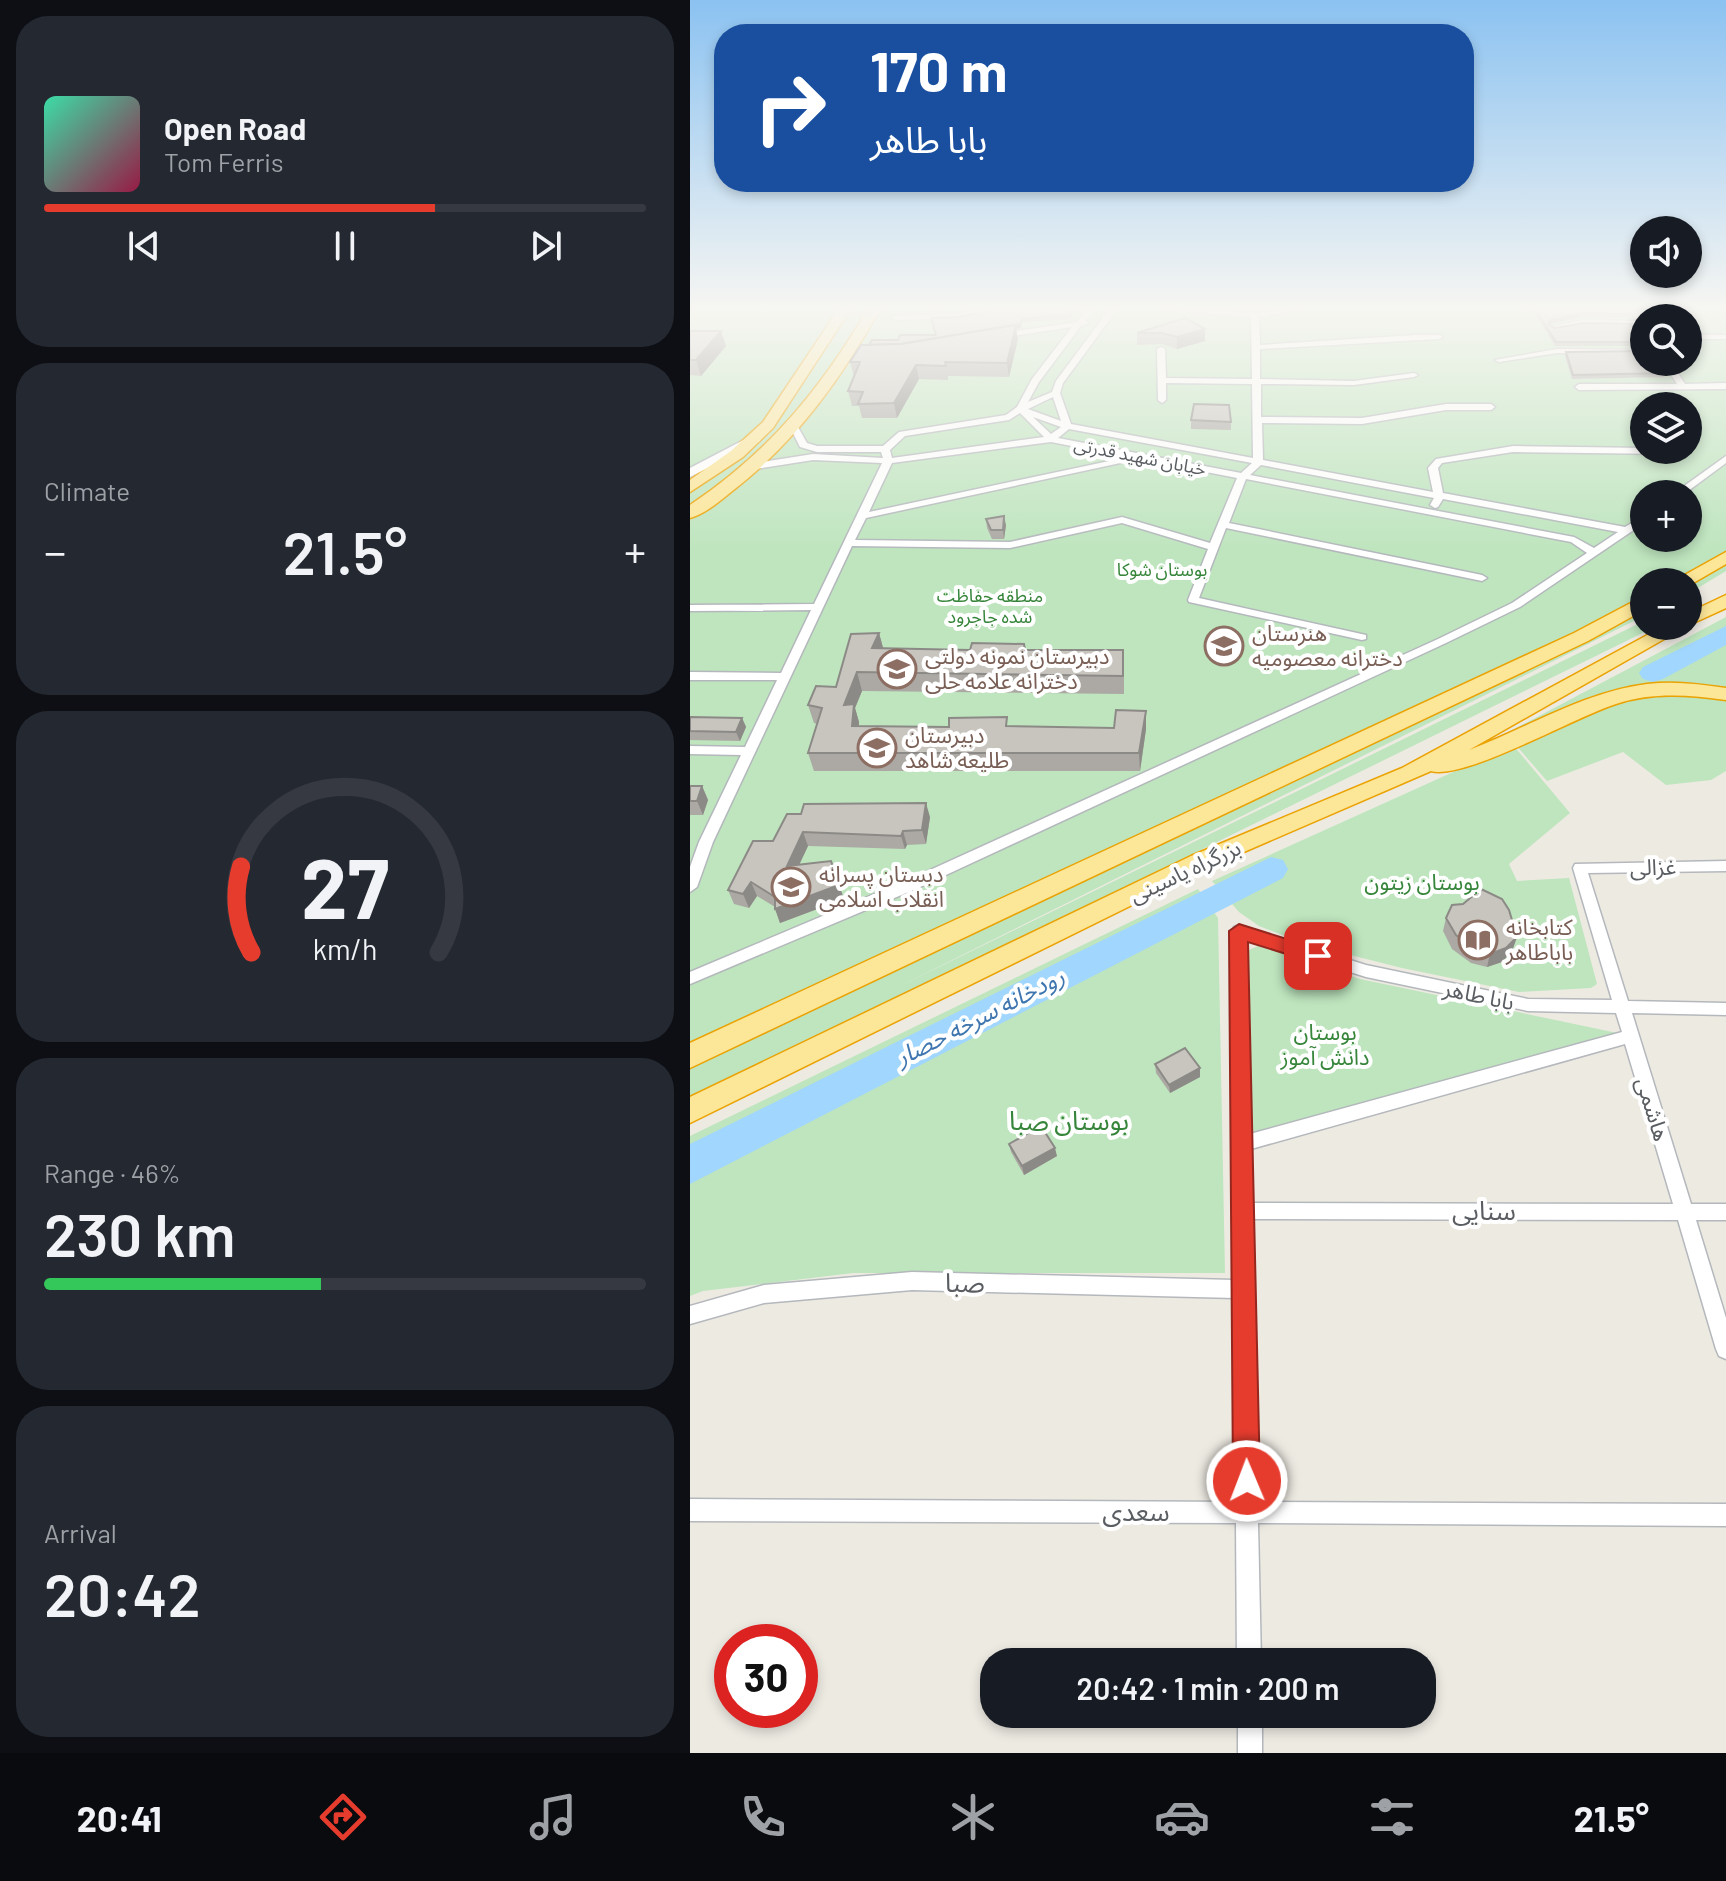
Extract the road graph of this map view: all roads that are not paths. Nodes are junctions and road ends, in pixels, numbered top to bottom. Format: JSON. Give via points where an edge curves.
{"nodes":[{"id":1,"x":792,"y":389,"type":"edge"},
{"id":2,"x":824,"y":389,"type":"edge"},
{"id":3,"x":1031,"y":389,"type":"edge"},
{"id":4,"x":1057,"y":389,"type":"edge"},
{"id":5,"x":1161,"y":389,"type":"edge"},
{"id":6,"x":1256,"y":389,"type":"edge"},
{"id":7,"x":1056,"y":393,"type":"junction"},
{"id":8,"x":1162,"y":400,"type":"dead end"},
{"id":9,"x":1491,"y":407,"type":"dead end"},
{"id":10,"x":1020,"y":409,"type":"junction"},
{"id":11,"x":1257,"y":420,"type":"junction"},
{"id":12,"x":1067,"y":426,"type":"junction"},
{"id":13,"x":794,"y":427,"type":"junction"},
{"id":14,"x":758,"y":436,"type":"junction"},
{"id":15,"x":1051,"y":439,"type":"junction"},
{"id":16,"x":1152,"y":443,"type":"junction"},
{"id":17,"x":1630,"y":450,"type":"edge"},
{"id":18,"x":886,"y":455,"type":"junction"},
{"id":19,"x":1141,"y":457,"type":"junction"},
{"id":20,"x":1726,"y":459,"type":"edge"},
{"id":21,"x":1258,"y":463,"type":"junction"},
{"id":22,"x":756,"y":466,"type":"junction"},
{"id":23,"x":690,"y":473,"type":"edge"},
{"id":24,"x":1242,"y":477,"type":"junction"},
{"id":25,"x":1697,"y":480,"type":"edge"},
{"id":26,"x":690,"y":487,"type":"edge"},
{"id":27,"x":1439,"y":498,"type":"junction"},
{"id":28,"x":690,"y":513,"type":"edge"},
{"id":29,"x":1431,"y":513,"type":"junction"},
{"id":30,"x":862,"y":516,"type":"junction"},
{"id":31,"x":1224,"y":525,"type":"junction"},
{"id":32,"x":1628,"y":531,"type":"joint"},
{"id":33,"x":849,"y":543,"type":"junction"},
{"id":34,"x":1215,"y":548,"type":"junction"},
{"id":35,"x":1595,"y":553,"type":"junction"},
{"id":36,"x":1726,"y":557,"type":"edge"},
{"id":37,"x":1702,"y":570,"type":"edge"},
{"id":38,"x":1482,"y":578,"type":"dead end"},
{"id":39,"x":1726,"y":601,"type":"edge"},
{"id":40,"x":819,"y":607,"type":"junction"},
{"id":41,"x":690,"y":608,"type":"edge"},
{"id":42,"x":1630,"y":610,"type":"edge"},
{"id":43,"x":1702,"y":614,"type":"edge"},
{"id":44,"x":1362,"y":637,"type":"dead end"},
{"id":45,"x":1652,"y":640,"type":"edge"},
{"id":46,"x":690,"y":676,"type":"edge"},
{"id":47,"x":786,"y":677,"type":"junction"},
{"id":48,"x":1726,"y":694,"type":"edge"},
{"id":49,"x":690,"y":750,"type":"edge"},
{"id":50,"x":750,"y":751,"type":"junction"},
{"id":51,"x":1410,"y":773,"type":"junction"},
{"id":52,"x":690,"y":841,"type":"edge"},
{"id":53,"x":706,"y":842,"type":"junction"},
{"id":54,"x":1726,"y":866,"type":"edge"},
{"id":55,"x":1580,"y":868,"type":"joint"},
{"id":56,"x":690,"y":887,"type":"edge"},
{"id":57,"x":690,"y":978,"type":"edge"},
{"id":58,"x":1623,"y":1009,"type":"junction"},
{"id":59,"x":1726,"y":1009,"type":"edge"},
{"id":60,"x":1631,"y":1036,"type":"junction"},
{"id":61,"x":690,"y":1056,"type":"edge"},
{"id":62,"x":690,"y":1111,"type":"edge"},
{"id":63,"x":1242,"y":1144,"type":"junction"},
{"id":64,"x":1243,"y":1211,"type":"junction"},
{"id":65,"x":1684,"y":1212,"type":"junction"},
{"id":66,"x":1726,"y":1212,"type":"edge"},
{"id":67,"x":1244,"y":1289,"type":"junction"},
{"id":68,"x":690,"y":1315,"type":"edge"},
{"id":69,"x":1726,"y":1349,"type":"edge"},
{"id":70,"x":690,"y":1510,"type":"edge"},
{"id":71,"x":1247,"y":1513,"type":"junction"},
{"id":72,"x":1726,"y":1515,"type":"edge"},
{"id":73,"x":1249,"y":1648,"type":"edge"},
{"id":74,"x":1250,"y":1728,"type":"edge"},
{"id":75,"x":1250,"y":1753,"type":"edge"}],
"edges":[{"from":1,"to":14,"type":"highway"},
{"from":2,"to":13,"type":"highway"},
{"from":3,"to":10,"type":"street"},
{"from":4,"to":7,"type":"street"},
{"from":5,"to":8,"type":"street"},
{"from":6,"to":11,"type":"street"},
{"from":7,"to":10,"type":"street"},
{"from":7,"to":12,"type":"street"},
{"from":9,"to":11,"type":"street","via":[[1446,407],[1362,421]]},
{"from":10,"to":12,"type":"street","name":"خیابان شهید قدرتی"},
{"from":10,"to":15,"type":"street","name":"خیابان شهید قدرتی"},
{"from":10,"to":18,"type":"street","via":[[1009,417],[902,434]]},
{"from":11,"to":21,"type":"street"},
{"from":12,"to":15,"type":"street"},
{"from":12,"to":16,"type":"street","name":"خیابان شهید قدرتی"},
{"from":13,"to":18,"type":"street","via":[[803,445]]},
{"from":13,"to":22,"type":"highway"},
{"from":14,"to":23,"type":"main road"},
{"from":14,"to":26,"type":"highway"},
{"from":15,"to":18,"type":"street"},
{"from":15,"to":19,"type":"street","name":"خیابان شهید قدرتی"},
{"from":16,"to":19,"type":"street"},
{"from":16,"to":21,"type":"street","name":"خیابان شهید قدرتی"},
{"from":17,"to":27,"type":"street","via":[[1513,449],[1439,461],[1433,468]]},
{"from":18,"to":22,"type":"street","via":[[813,457]]},
{"from":18,"to":30,"type":"street"},
{"from":19,"to":24,"type":"street","name":"خیابان شهید قدرتی"},
{"from":19,"to":30,"type":"street"},
{"from":20,"to":25,"type":"street"},
{"from":21,"to":24,"type":"street"},
{"from":21,"to":27,"type":"street","name":"خیابان شهید قدرتی"},
{"from":22,"to":28,"type":"highway"},
{"from":24,"to":29,"type":"street","name":"خیابان شهید قدرتی"},
{"from":24,"to":31,"type":"street"},
{"from":27,"to":29,"type":"street"},
{"from":27,"to":32,"type":"street","name":"خیابان شهید قدرتی"},
{"from":29,"to":35,"type":"street","name":"خیابان شهید قدرتی","via":[[1574,540]]},
{"from":30,"to":33,"type":"street"},
{"from":31,"to":34,"type":"street"},
{"from":31,"to":38,"type":"street"},
{"from":32,"to":35,"type":"street"},
{"from":33,"to":34,"type":"street","via":[[1010,545],[1122,520]]},
{"from":33,"to":40,"type":"street"},
{"from":34,"to":44,"type":"street","via":[[1193,600]]},
{"from":35,"to":57,"type":"street","via":[[1516,605],[1442,641],[913,884]]},
{"from":36,"to":37,"type":"highway"},
{"from":39,"to":43,"type":"highway"},
{"from":40,"to":41,"type":"street"},
{"from":40,"to":47,"type":"street"},
{"from":42,"to":61,"type":"highway","name":"بزرگراه یاسینی","via":[[1567,644]]},
{"from":45,"to":51,"type":"highway","name":"بزرگراه یاسینی"},
{"from":46,"to":47,"type":"street"},
{"from":47,"to":50,"type":"street"},
{"from":48,"to":51,"type":"highway","via":[[1672,686],[1636,690],[1600,700],[1474,758]]},
{"from":49,"to":50,"type":"street"},
{"from":50,"to":53,"type":"street"},
{"from":51,"to":62,"type":"highway","name":"بزرگراه یاسینی","via":[[1199,862]]},
{"from":52,"to":53,"type":"street"},
{"from":53,"to":56,"type":"street"},
{"from":54,"to":55,"type":"street","name":"غزالی"},
{"from":55,"to":58,"type":"street","name":"هاشمی"},
{"from":58,"to":59,"type":"street","name":"بابا طاهر"},
{"from":58,"to":60,"type":"street","name":"هاشمی"},
{"from":58,"to":63,"type":"street","name":"بابا طاهر","via":[[1528,1005],[1366,971],[1239,931]]},
{"from":60,"to":63,"type":"street"},
{"from":60,"to":65,"type":"street","name":"هاشمی"},
{"from":63,"to":64,"type":"street"},
{"from":64,"to":65,"type":"street","name":"سنایی"},
{"from":64,"to":67,"type":"street"},
{"from":65,"to":66,"type":"street","name":"سنایی"},
{"from":65,"to":69,"type":"street","name":"هاشمی"},
{"from":67,"to":68,"type":"street","name":"صبا","via":[[912,1281],[764,1294]]},
{"from":67,"to":71,"type":"street"},
{"from":70,"to":71,"type":"street","name":"سعدی"},
{"from":71,"to":72,"type":"street","name":"سعدی"},
{"from":71,"to":73,"type":"street"},
{"from":74,"to":75,"type":"street"}]}
